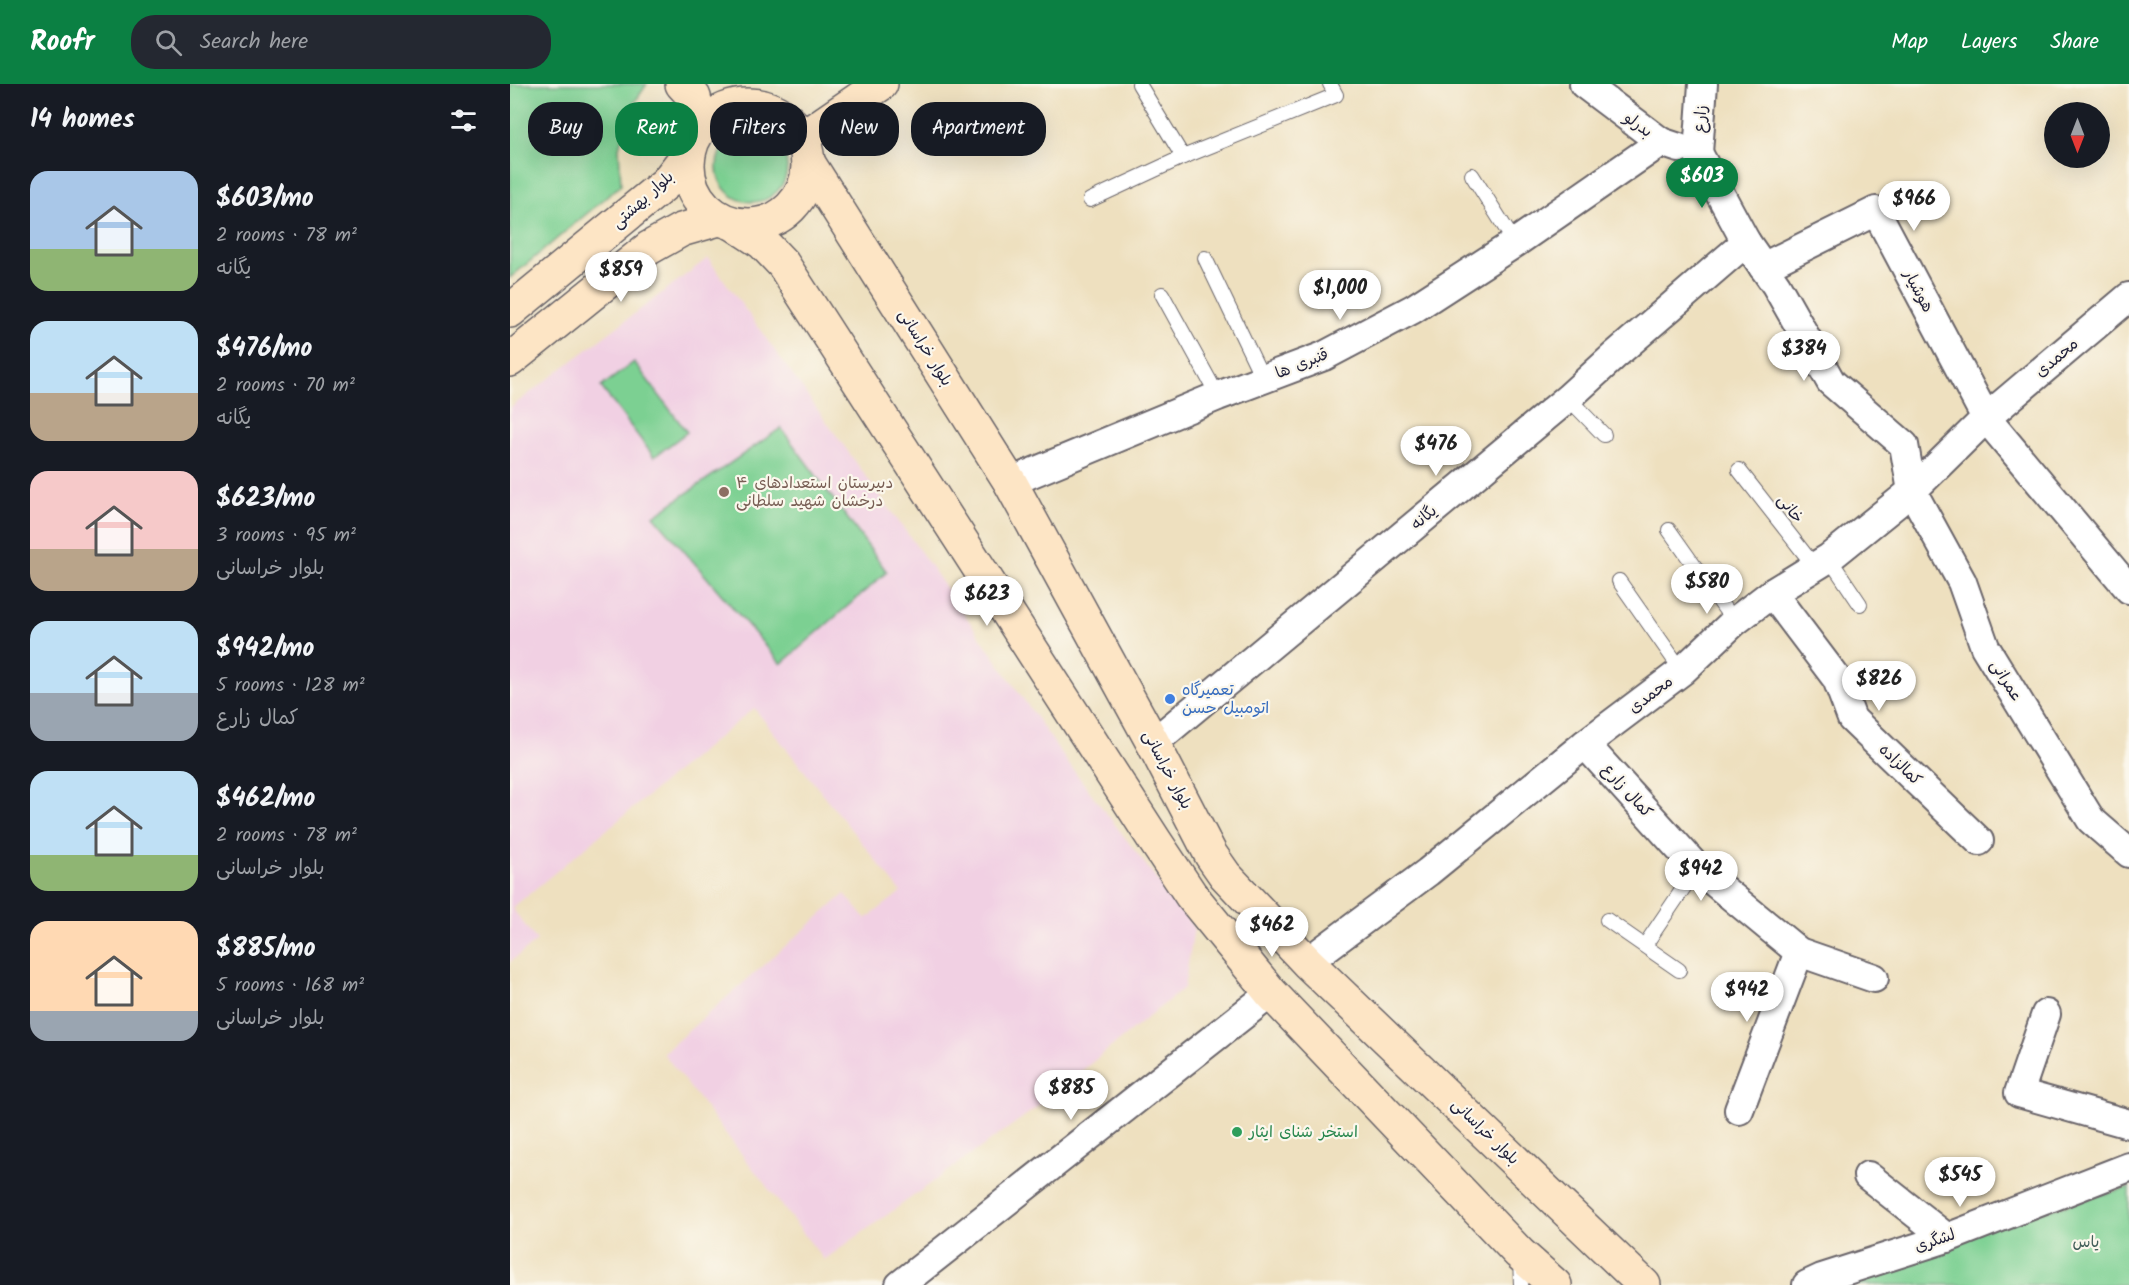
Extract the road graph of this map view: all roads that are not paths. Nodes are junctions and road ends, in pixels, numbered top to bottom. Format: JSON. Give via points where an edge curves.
{"nodes":[{"id":1,"x":682,"y":84,"type":"edge"},
{"id":2,"x":754,"y":84,"type":"edge"},
{"id":3,"x":881,"y":84,"type":"edge"},
{"id":4,"x":1139,"y":84,"type":"edge"},
{"id":5,"x":1330,"y":84,"type":"edge"},
{"id":6,"x":1584,"y":84,"type":"edge"},
{"id":7,"x":1703,"y":84,"type":"edge"},
{"id":8,"x":694,"y":102,"type":"edge"},
{"id":9,"x":768,"y":102,"type":"edge"},
{"id":10,"x":710,"y":117,"type":"edge"},
{"id":11,"x":698,"y":135,"type":"edge"},
{"id":12,"x":1661,"y":142,"type":"junction"},
{"id":13,"x":807,"y":148,"type":"edge"},
{"id":14,"x":807,"y":153,"type":"edge"},
{"id":15,"x":1698,"y":153,"type":"junction"},
{"id":16,"x":684,"y":156,"type":"edge"},
{"id":17,"x":693,"y":156,"type":"edge"},
{"id":18,"x":805,"y":156,"type":"edge"},
{"id":19,"x":1183,"y":157,"type":"junction"},
{"id":20,"x":1472,"y":175,"type":"dead end"},
{"id":21,"x":1090,"y":200,"type":"dead end"},
{"id":22,"x":728,"y":222,"type":"junction"},
{"id":23,"x":1746,"y":242,"type":"junction"},
{"id":24,"x":1515,"y":243,"type":"junction"},
{"id":25,"x":1206,"y":258,"type":"dead end"},
{"id":26,"x":1763,"y":267,"type":"junction"},
{"id":27,"x":1162,"y":294,"type":"dead end"},
{"id":28,"x":2129,"y":297,"type":"edge"},
{"id":29,"x":510,"y":311,"type":"edge"},
{"id":30,"x":510,"y":360,"type":"edge"},
{"id":31,"x":1263,"y":379,"type":"junction"},
{"id":32,"x":1218,"y":396,"type":"junction"},
{"id":33,"x":1568,"y":398,"type":"junction"},
{"id":34,"x":1986,"y":418,"type":"junction"},
{"id":35,"x":1604,"y":435,"type":"dead end"},
{"id":36,"x":1739,"y":470,"type":"dead end"},
{"id":37,"x":1010,"y":482,"type":"junction"},
{"id":38,"x":1912,"y":491,"type":"junction"},
{"id":39,"x":1669,"y":530,"type":"dead end"},
{"id":40,"x":1822,"y":563,"type":"junction"},
{"id":41,"x":1619,"y":581,"type":"dead end"},
{"id":42,"x":2129,"y":589,"type":"edge"},
{"id":43,"x":1772,"y":593,"type":"junction"},
{"id":44,"x":1860,"y":604,"type":"dead end"},
{"id":45,"x":1734,"y":622,"type":"junction"},
{"id":46,"x":1682,"y":671,"type":"junction"},
{"id":47,"x":1153,"y":743,"type":"junction"},
{"id":48,"x":1585,"y":744,"type":"junction"},
{"id":49,"x":1979,"y":842,"type":"dead end"},
{"id":50,"x":2129,"y":853,"type":"edge"},
{"id":51,"x":1697,"y":868,"type":"junction"},
{"id":52,"x":1607,"y":920,"type":"dead end"},
{"id":53,"x":1645,"y":945,"type":"junction"},
{"id":54,"x":1799,"y":952,"type":"junction"},
{"id":55,"x":1307,"y":962,"type":"junction"},
{"id":56,"x":1679,"y":970,"type":"dead end"},
{"id":57,"x":1874,"y":978,"type":"dead end"},
{"id":58,"x":1271,"y":993,"type":"junction"},
{"id":59,"x":2046,"y":1014,"type":"dead end"},
{"id":60,"x":1739,"y":1110,"type":"dead end"},
{"id":61,"x":2129,"y":1124,"type":"edge"},
{"id":62,"x":2129,"y":1167,"type":"edge"},
{"id":63,"x":1868,"y":1176,"type":"dead end"},
{"id":64,"x":1947,"y":1238,"type":"junction"},
{"id":65,"x":1520,"y":1269,"type":"edge"},
{"id":66,"x":900,"y":1285,"type":"edge"},
{"id":67,"x":1555,"y":1285,"type":"edge"},
{"id":68,"x":1644,"y":1285,"type":"edge"},
{"id":69,"x":1807,"y":1285,"type":"edge"}],
"edges":[{"from":1,"to":8,"type":"street"},
{"from":2,"to":9,"type":"street"},
{"from":3,"to":13,"type":"street"},
{"from":4,"to":19,"type":"lane"},
{"from":5,"to":19,"type":"lane","via":[[1336,95]]},
{"from":6,"to":12,"type":"street","name":"بدرلو"},
{"from":7,"to":15,"type":"street","name":"زارع"},
{"from":10,"to":11,"type":"street"},
{"from":12,"to":15,"type":"street","name":"بدرلو"},
{"from":12,"to":24,"type":"street","name":"قنبری ها"},
{"from":14,"to":37,"type":"street","name":"بلوار خراسانی"},
{"from":15,"to":23,"type":"street"},
{"from":16,"to":29,"type":"street","name":"بلوار بهشتی","via":[[666,183]]},
{"from":17,"to":22,"type":"street","via":[[690,178],[695,192],[704,205]]},
{"from":18,"to":22,"type":"street","via":[[807,177],[789,210],[769,222]]},
{"from":19,"to":21,"type":"lane"},
{"from":20,"to":24,"type":"lane"},
{"from":22,"to":30,"type":"street","via":[[681,230],[650,248]]},
{"from":22,"to":58,"type":"street","via":[[763,243],[783,264],[1155,842],[1191,895]]},
{"from":23,"to":26,"type":"street"},
{"from":23,"to":33,"type":"street","name":"یگانه"},
{"from":24,"to":31,"type":"street","name":"قنبری ها","via":[[1413,309],[1324,356]]},
{"from":25,"to":31,"type":"lane"},
{"from":26,"to":34,"type":"street","name":"هوشیار","via":[[1876,211]]},
{"from":26,"to":38,"type":"street","via":[[1831,382],[1904,445]]},
{"from":27,"to":32,"type":"lane"},
{"from":28,"to":34,"type":"street","name":"محمدی"},
{"from":31,"to":32,"type":"street","name":"قنبری ها"},
{"from":32,"to":37,"type":"street","name":"قنبری ها"},
{"from":33,"to":35,"type":"lane"},
{"from":33,"to":47,"type":"street","name":"یگانه"},
{"from":34,"to":38,"type":"street","name":"محمدی"},
{"from":34,"to":42,"type":"street"},
{"from":36,"to":40,"type":"lane","name":"خانی"},
{"from":37,"to":47,"type":"street","name":"بلوار خراسانی"},
{"from":38,"to":40,"type":"street","name":"محمدی"},
{"from":38,"to":50,"type":"street","name":"عمرانی","via":[[1962,582],[1985,648],[2091,820]]},
{"from":39,"to":45,"type":"lane"},
{"from":40,"to":43,"type":"street","name":"محمدی"},
{"from":40,"to":44,"type":"lane","name":"خانی"},
{"from":41,"to":46,"type":"lane"},
{"from":43,"to":45,"type":"street","name":"محمدی"},
{"from":43,"to":49,"type":"street","name":"کمالزاده","via":[[1837,679],[1852,719]]},
{"from":45,"to":46,"type":"street","name":"محمدی"},
{"from":46,"to":48,"type":"street","name":"محمدی"},
{"from":47,"to":55,"type":"street","name":"بلوار خراسانی","via":[[1225,876]]},
{"from":48,"to":51,"type":"street","name":"کمال زارع"},
{"from":48,"to":55,"type":"street","name":"محمدی","via":[[1428,872]]},
{"from":51,"to":53,"type":"lane"},
{"from":51,"to":54,"type":"street","name":"کمال زارع"},
{"from":52,"to":53,"type":"lane"},
{"from":53,"to":56,"type":"lane"},
{"from":54,"to":57,"type":"street","name":"کمال زارع"},
{"from":54,"to":60,"type":"street"},
{"from":55,"to":58,"type":"street"},
{"from":55,"to":68,"type":"street","name":"بلوار خراسانی"},
{"from":58,"to":65,"type":"street"},
{"from":58,"to":66,"type":"street"},
{"from":59,"to":61,"type":"street","via":[[2019,1093]]},
{"from":62,"to":64,"type":"street","name":"لشگری"},
{"from":63,"to":64,"type":"street"},
{"from":64,"to":69,"type":"street","name":"لشگری"},
{"from":65,"to":67,"type":"street"}]}
